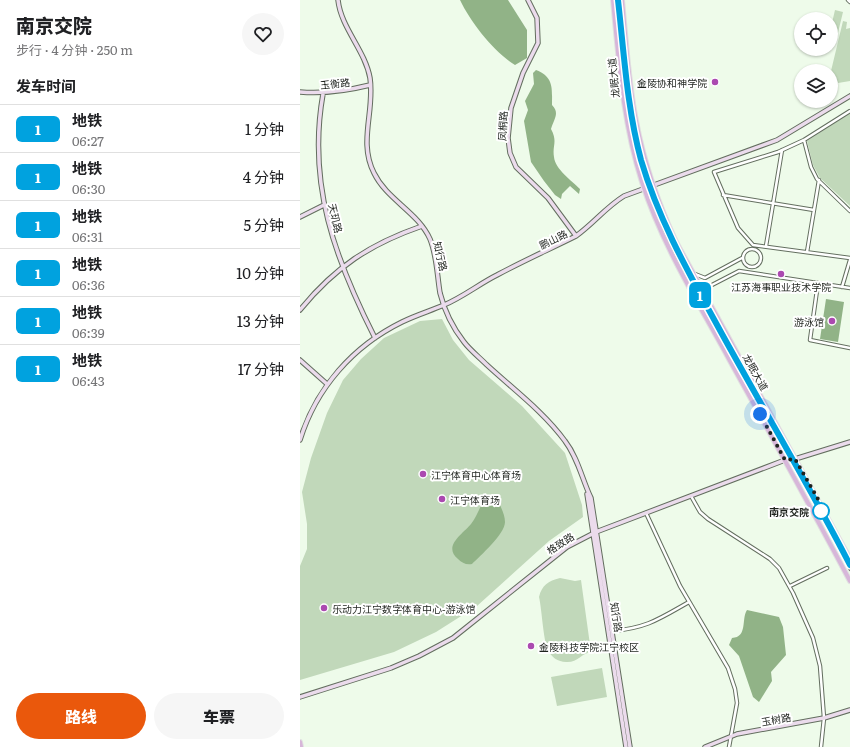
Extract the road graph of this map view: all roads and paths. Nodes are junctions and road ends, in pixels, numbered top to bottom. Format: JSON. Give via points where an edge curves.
{"nodes":[{"id":1,"x":338,"y":0,"type":"edge"},
{"id":2,"x":528,"y":0,"type":"edge"},
{"id":3,"x":613,"y":0,"type":"edge"},
{"id":4,"x":622,"y":0,"type":"edge"},
{"id":5,"x":370,"y":84,"type":"junction"},
{"id":6,"x":300,"y":92,"type":"edge"},
{"id":7,"x":323,"y":94,"type":"junction"},
{"id":8,"x":850,"y":96,"type":"edge"},
{"id":9,"x":850,"y":111,"type":"edge"},
{"id":10,"x":804,"y":140,"type":"junction"},
{"id":11,"x":782,"y":150,"type":"junction"},
{"id":12,"x":819,"y":180,"type":"junction"},
{"id":13,"x":653,"y":185,"type":"junction"},
{"id":14,"x":644,"y":188,"type":"junction"},
{"id":15,"x":723,"y":195,"type":"junction"},
{"id":16,"x":773,"y":203,"type":"junction"},
{"id":17,"x":324,"y":205,"type":"junction"},
{"id":18,"x":814,"y":210,"type":"junction"},
{"id":19,"x":850,"y":211,"type":"edge"},
{"id":20,"x":300,"y":217,"type":"edge"},
{"id":21,"x":422,"y":226,"type":"junction"},
{"id":22,"x":576,"y":236,"type":"junction"},
{"id":23,"x":752,"y":245,"type":"junction"},
{"id":24,"x":766,"y":246,"type":"junction"},
{"id":25,"x":752,"y":249,"type":"junction"},
{"id":26,"x":807,"y":252,"type":"junction"},
{"id":27,"x":742,"y":258,"type":"junction"},
{"id":28,"x":850,"y":259,"type":"edge"},
{"id":29,"x":342,"y":266,"type":"junction"},
{"id":30,"x":750,"y":267,"type":"junction"},
{"id":31,"x":749,"y":272,"type":"junction"},
{"id":32,"x":693,"y":274,"type":"junction"},
{"id":33,"x":818,"y":283,"type":"junction"},
{"id":34,"x":842,"y":287,"type":"junction"},
{"id":35,"x":850,"y":288,"type":"edge"},
{"id":36,"x":707,"y":299,"type":"junction"},
{"id":37,"x":444,"y":305,"type":"junction"},
{"id":38,"x":300,"y":310,"type":"edge"},
{"id":39,"x":375,"y":338,"type":"junction"},
{"id":40,"x":850,"y":348,"type":"edge"},
{"id":41,"x":300,"y":360,"type":"edge"},
{"id":42,"x":326,"y":384,"type":"junction"},
{"id":43,"x":300,"y":440,"type":"edge"},
{"id":44,"x":850,"y":442,"type":"edge"},
{"id":45,"x":795,"y":459,"type":"junction"},
{"id":46,"x":785,"y":460,"type":"junction"},
{"id":47,"x":691,"y":496,"type":"junction"},
{"id":48,"x":646,"y":513,"type":"junction"},
{"id":49,"x":594,"y":533,"type":"junction"},
{"id":50,"x":850,"y":559,"type":"edge"},
{"id":51,"x":827,"y":568,"type":"dead end"},
{"id":52,"x":850,"y":580,"type":"edge"},
{"id":53,"x":790,"y":586,"type":"junction"},
{"id":54,"x":689,"y":602,"type":"junction"},
{"id":55,"x":611,"y":631,"type":"junction"},
{"id":56,"x":300,"y":697,"type":"edge"},
{"id":57,"x":850,"y":710,"type":"edge"},
{"id":58,"x":824,"y":718,"type":"junction"},
{"id":59,"x":730,"y":736,"type":"junction"},
{"id":60,"x":300,"y":742,"type":"edge"},
{"id":61,"x":301,"y":747,"type":"edge"},
{"id":62,"x":626,"y":747,"type":"edge"},
{"id":63,"x":630,"y":747,"type":"edge"},
{"id":64,"x":706,"y":747,"type":"edge"},
{"id":65,"x":729,"y":747,"type":"edge"},
{"id":66,"x":821,"y":747,"type":"edge"}],
"edges":[{"from":1,"to":5,"type":"street","name":"知行路","via":[[347,26],[367,67]]},
{"from":2,"to":22,"type":"street","name":"凤桐路","via":[[536,18],[538,43],[510,108],[510,154],[516,167],[548,198]]},
{"from":3,"to":14,"type":"main road","name":"龙眠大道","via":[[622,94]]},
{"from":4,"to":13,"type":"main road","name":"龙眠大道","via":[[634,107],[642,151]]},
{"from":5,"to":7,"type":"street","name":"玉衡路"},
{"from":5,"to":21,"type":"street","name":"知行路","via":[[366,144],[368,160],[383,188]]},
{"from":6,"to":7,"type":"street","name":"玉衡路"},
{"from":7,"to":17,"type":"street","name":"天玑路","via":[[319,139]]},
{"from":8,"to":13,"type":"street","name":"鹏山路","via":[[778,140]]},
{"from":9,"to":10,"type":"street"},
{"from":10,"to":11,"type":"street"},
{"from":10,"to":12,"type":"street","via":[[811,167]]},
{"from":11,"to":15,"type":"street","via":[[714,172]]},
{"from":11,"to":16,"type":"street"},
{"from":12,"to":18,"type":"street"},
{"from":12,"to":19,"type":"street"},
{"from":13,"to":14,"type":"street","name":"鹏山路"},
{"from":13,"to":32,"type":"main road","name":"龙眠大道","via":[[665,218]]},
{"from":14,"to":22,"type":"street","name":"鹏山路","via":[[609,206]]},
{"from":14,"to":46,"type":"main road","name":"龙眠大道","via":[[669,248]]},
{"from":15,"to":16,"type":"street"},
{"from":15,"to":23,"type":"street","via":[[738,228]]},
{"from":16,"to":18,"type":"street"},
{"from":16,"to":24,"type":"street"},
{"from":17,"to":20,"type":"street"},
{"from":17,"to":29,"type":"street","name":"天玑路"},
{"from":18,"to":26,"type":"street"},
{"from":21,"to":29,"type":"street","via":[[377,244]]},
{"from":21,"to":37,"type":"street","name":"知行路","via":[[431,241]]},
{"from":22,"to":37,"type":"street","name":"鹏山路","via":[[497,275]]},
{"from":23,"to":24,"type":"street"},
{"from":23,"to":25,"type":"street"},
{"from":24,"to":26,"type":"street"},
{"from":25,"to":27,"type":"street","via":[[744,253]]},
{"from":25,"to":30,"type":"street","via":[[759,253],[761,258],[759,264]]},
{"from":26,"to":28,"type":"street"},
{"from":27,"to":30,"type":"street"},
{"from":27,"to":32,"type":"street","via":[[705,278]]},
{"from":28,"to":34,"type":"street"},
{"from":29,"to":38,"type":"street","via":[[321,285]]},
{"from":29,"to":39,"type":"street","name":"天玑路"},
{"from":30,"to":31,"type":"street"},
{"from":31,"to":33,"type":"street"},
{"from":31,"to":36,"type":"street","via":[[739,270],[710,286]]},
{"from":32,"to":36,"type":"main road","name":"龙眠大道"},
{"from":33,"to":34,"type":"street"},
{"from":33,"to":40,"type":"street","via":[[810,340]]},
{"from":34,"to":35,"type":"street"},
{"from":36,"to":45,"type":"main road","name":"龙眠大道"},
{"from":37,"to":39,"type":"street","name":"鹏山路","via":[[403,321]]},
{"from":37,"to":49,"type":"street","name":"知行路","via":[[464,342],[551,423],[565,440],[580,468],[587,491]]},
{"from":39,"to":42,"type":"street","name":"鹏山路","via":[[346,362]]},
{"from":41,"to":42,"type":"street"},
{"from":42,"to":43,"type":"street","name":"鹏山路","via":[[311,410]]},
{"from":44,"to":45,"type":"street","name":"格致路"},
{"from":45,"to":46,"type":"street","name":"格致路"},
{"from":45,"to":50,"type":"main road","name":"龙眠大道"},
{"from":46,"to":47,"type":"street","name":"格致路"},
{"from":46,"to":52,"type":"main road","name":"龙眠大道"},
{"from":47,"to":48,"type":"street","name":"格致路"},
{"from":47,"to":53,"type":"street","via":[[700,512],[770,559]]},
{"from":48,"to":49,"type":"street","name":"格致路"},
{"from":48,"to":54,"type":"street"},
{"from":49,"to":55,"type":"street","name":"知行路"},
{"from":49,"to":56,"type":"street","name":"格致路","via":[[561,551],[453,638],[391,668]]},
{"from":49,"to":62,"type":"street","name":"知行路"},
{"from":51,"to":53,"type":"street"},
{"from":53,"to":58,"type":"street","via":[[813,638],[820,666]]},
{"from":54,"to":55,"type":"street","via":[[654,622],[631,629]]},
{"from":54,"to":59,"type":"street","via":[[728,668],[735,689],[737,703]]},
{"from":55,"to":63,"type":"street","name":"知行路"},
{"from":57,"to":58,"type":"street","name":"玉树路"},
{"from":58,"to":59,"type":"street","name":"玉树路"},
{"from":58,"to":66,"type":"street"},
{"from":59,"to":64,"type":"street","name":"玉树路"},
{"from":59,"to":65,"type":"street"},
{"from":60,"to":61,"type":"main road"}]}
